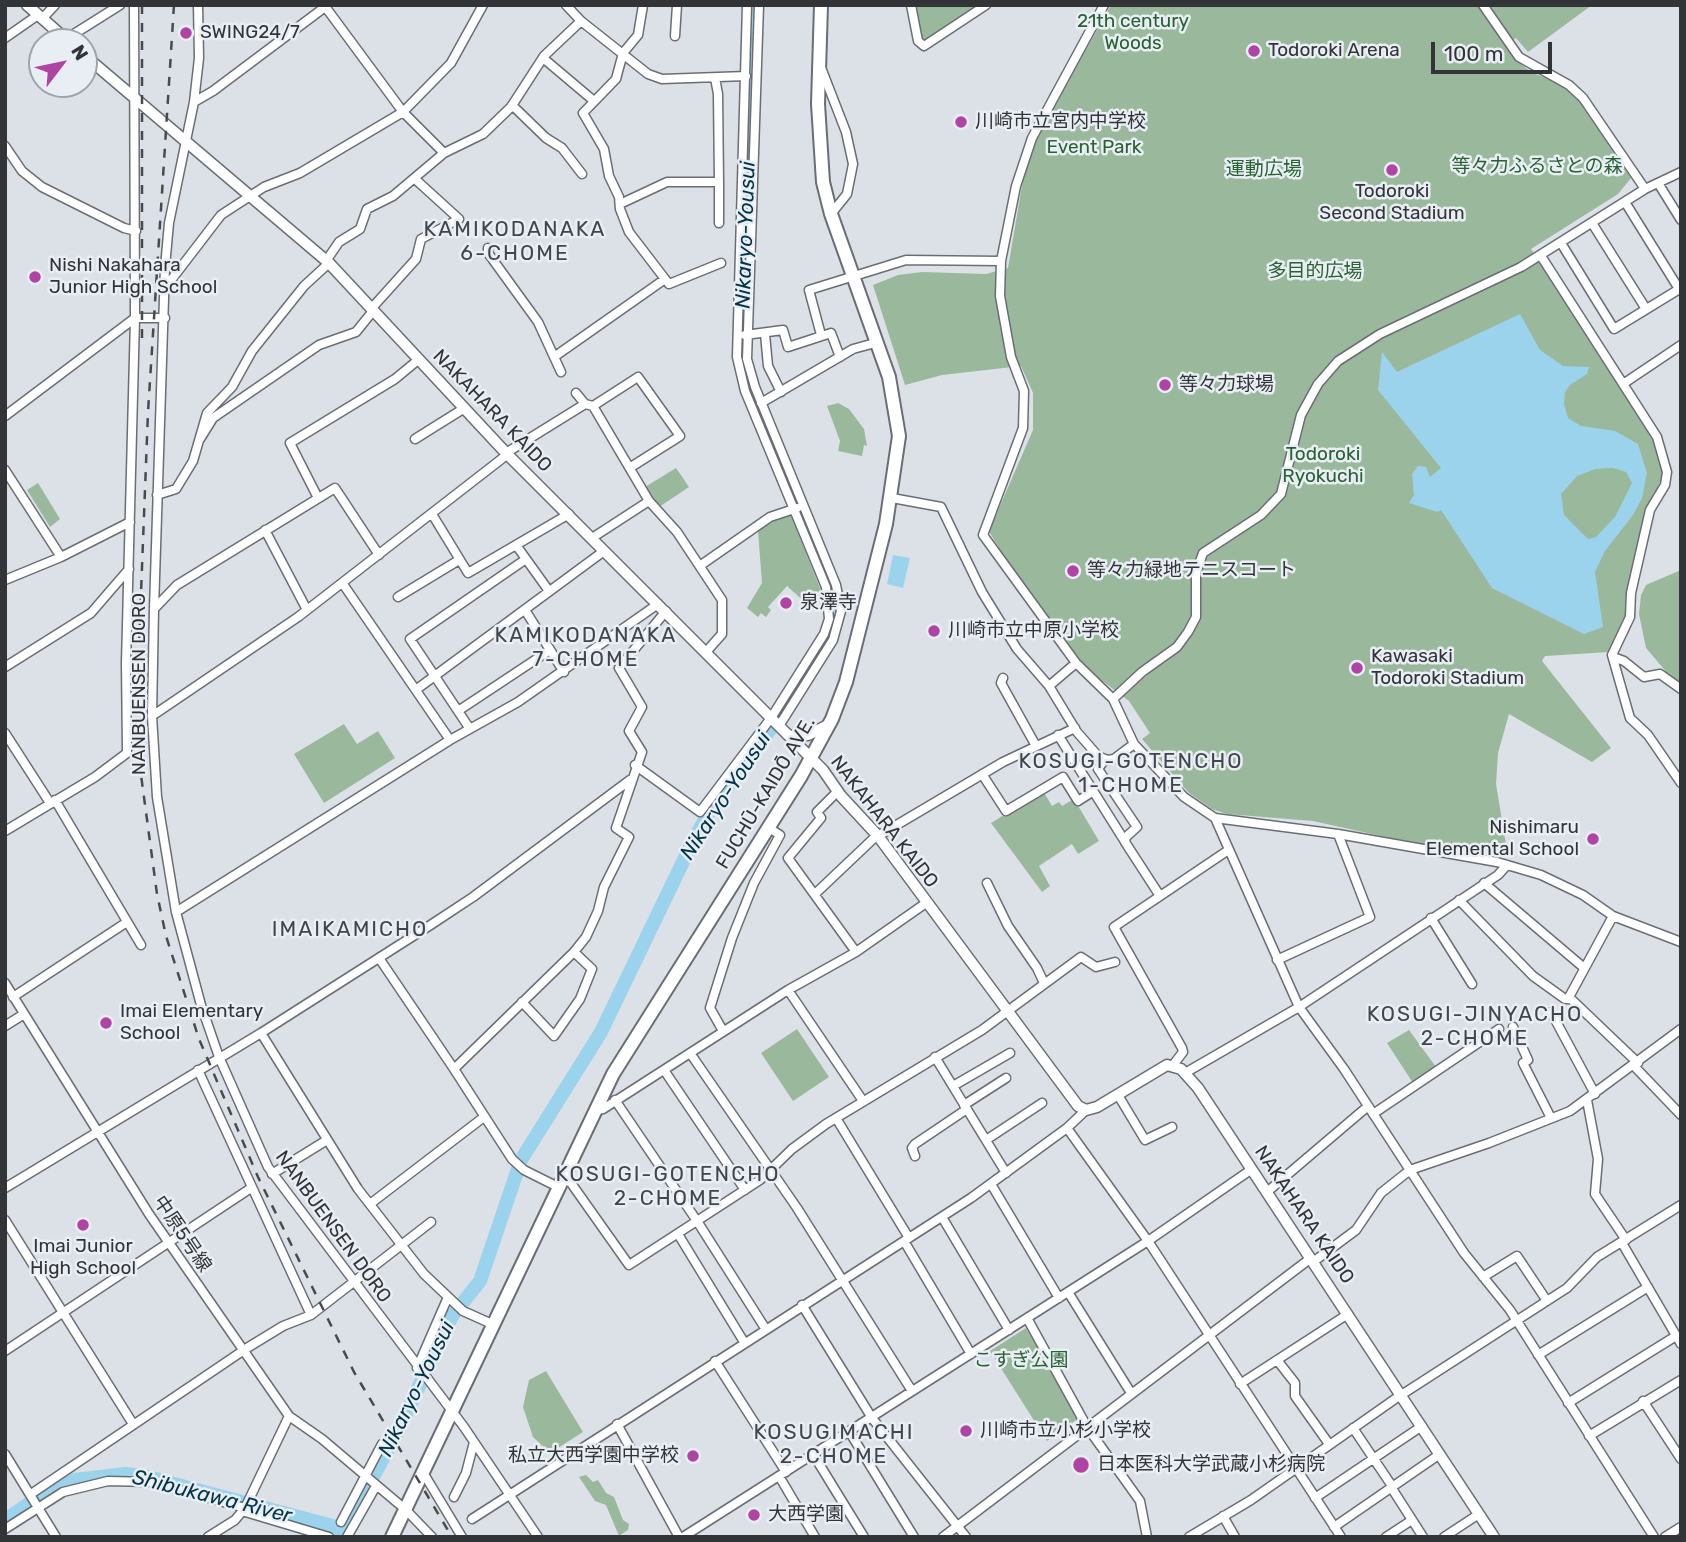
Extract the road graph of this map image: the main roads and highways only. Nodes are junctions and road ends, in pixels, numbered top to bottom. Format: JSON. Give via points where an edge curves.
{"nodes":[{"id":1,"x":27,"y":5,"type":"edge"},
{"id":2,"x":821,"y":5,"type":"edge"},
{"id":3,"x":53,"y":28,"type":"edge"},
{"id":4,"x":98,"y":68,"type":"edge"},
{"id":5,"x":830,"y":724,"type":"junction"},
{"id":6,"x":789,"y":736,"type":"junction"},
{"id":7,"x":811,"y":758,"type":"junction"},
{"id":8,"x":393,"y":1537,"type":"edge"},
{"id":9,"x":1494,"y":1537,"type":"edge"}],
"edges":[{"from":1,"to":3,"type":"main road"},
{"from":2,"to":5,"type":"highway","name":"FUCHŪ-KAIDŌ AVE.","via":[[821,167],[831,214],[888,377],[899,436],[891,498],[846,682]]},
{"from":4,"to":6,"type":"main road","name":"NAKAHARA KAIDO","via":[[327,262],[507,454]]},
{"from":5,"to":6,"type":"main road","via":[[816,732]]},
{"from":5,"to":7,"type":"highway","name":"FUCHŪ-KAIDŌ AVE."},
{"from":6,"to":7,"type":"main road","name":"NAKAHARA KAIDO"},
{"from":7,"to":8,"type":"highway","name":"FUCHŪ-KAIDŌ AVE.","via":[[613,1074]]},
{"from":7,"to":9,"type":"main road","name":"NAKAHARA KAIDO","via":[[878,836],[1068,1096],[1086,1110],[1173,1065],[1185,1073]]}]}
